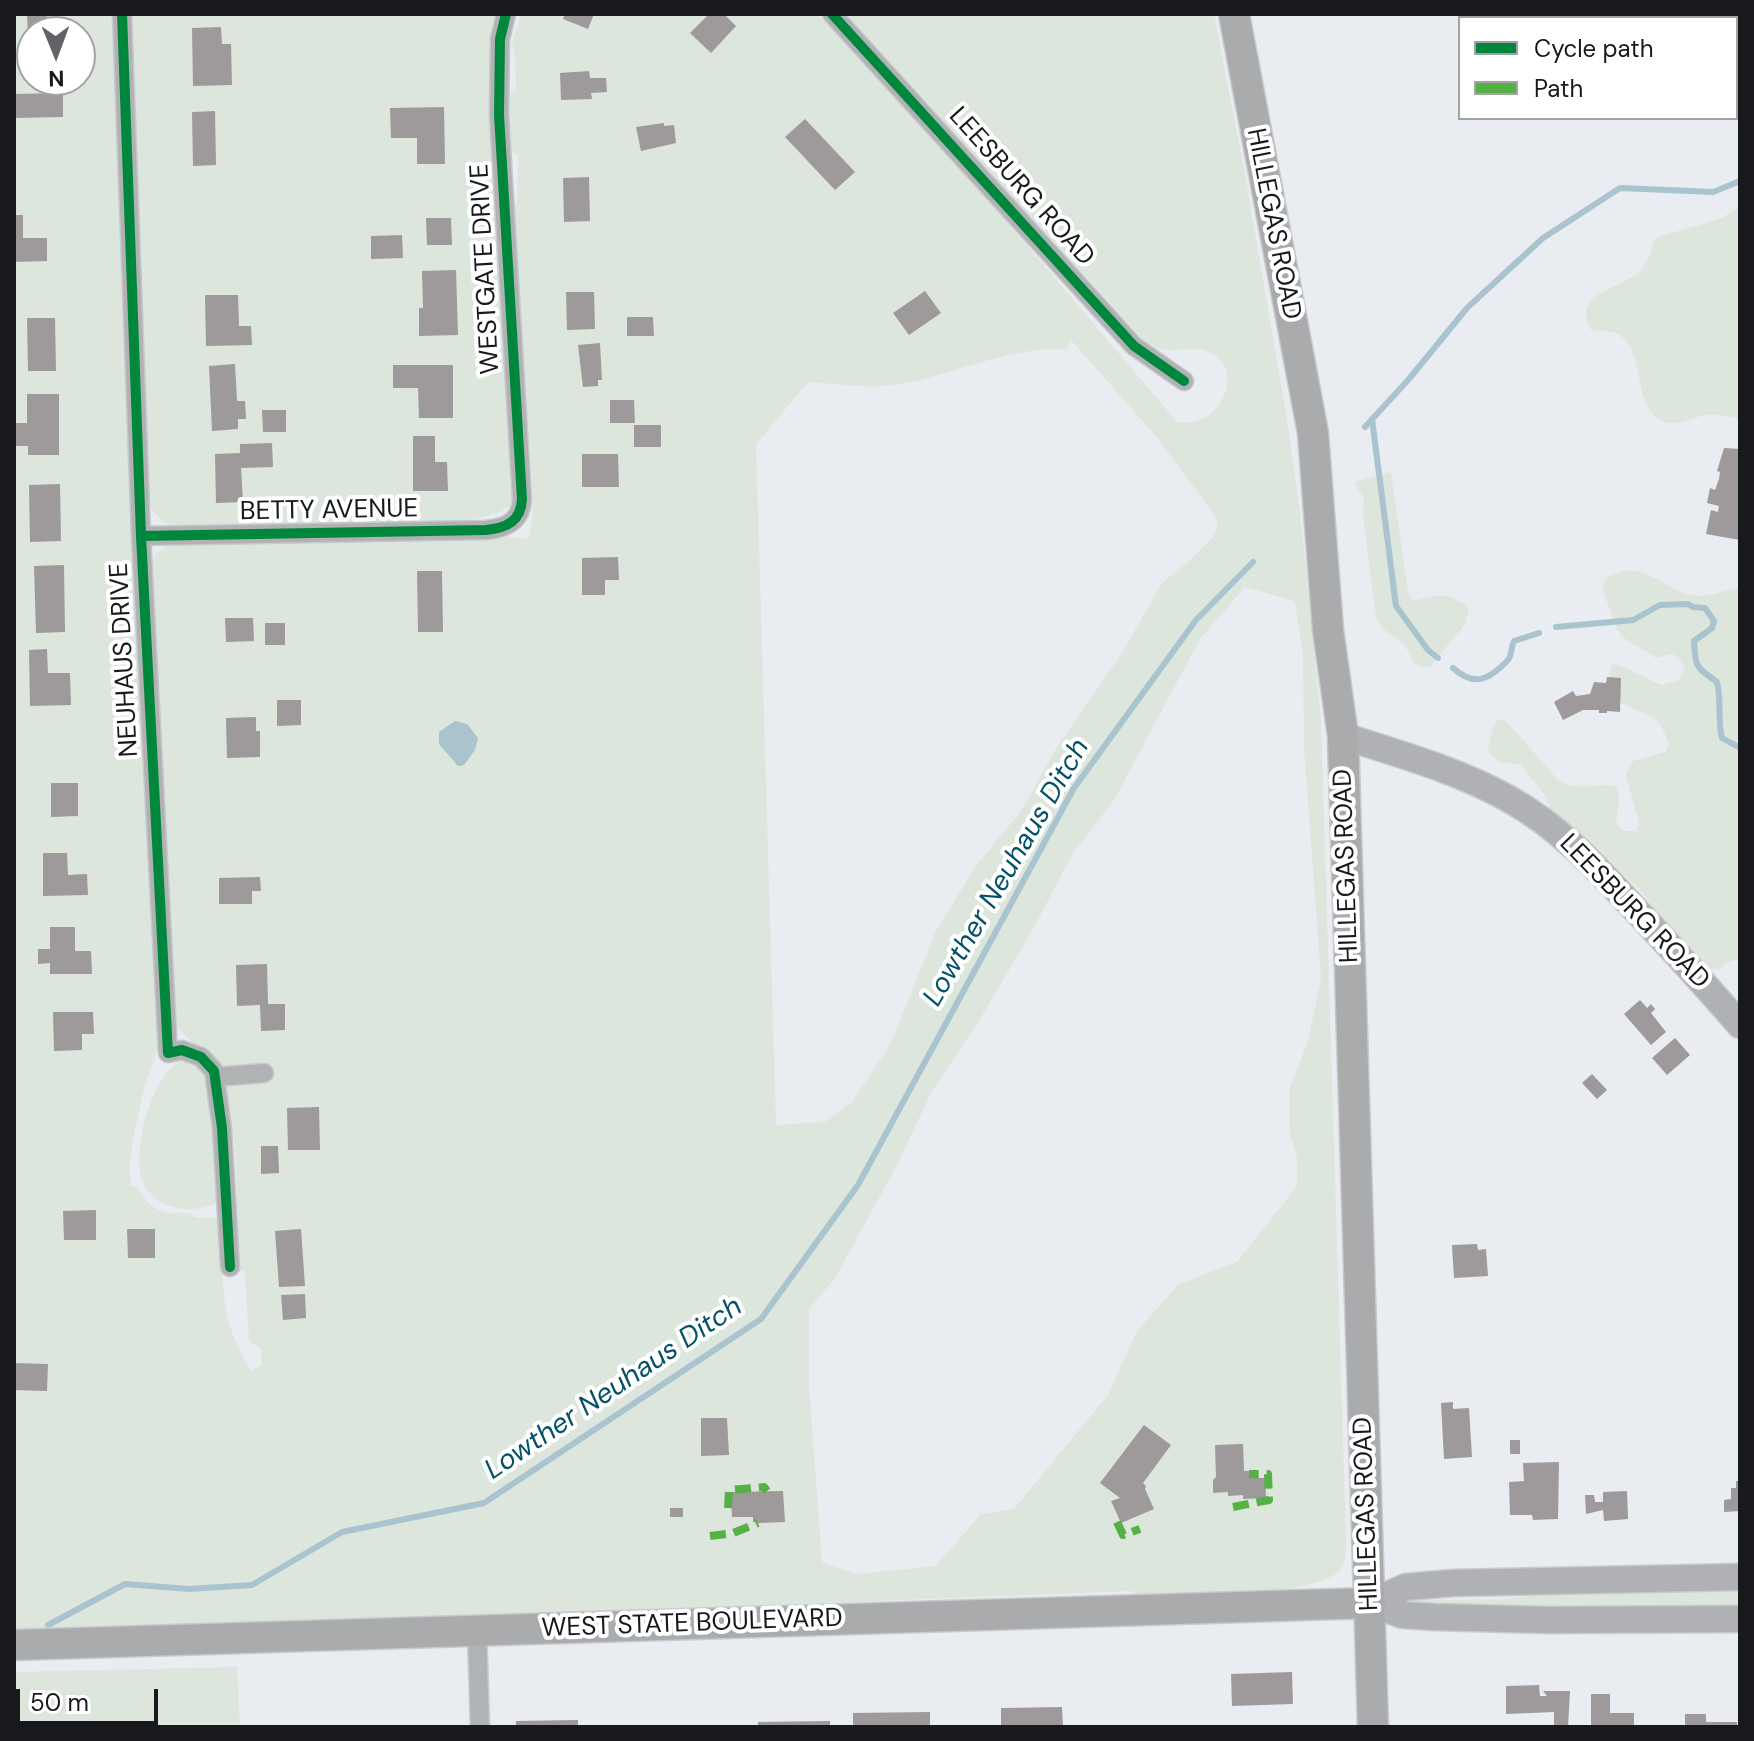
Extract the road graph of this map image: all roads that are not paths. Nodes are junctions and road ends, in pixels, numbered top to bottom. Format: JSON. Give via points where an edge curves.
{"nodes":[{"id":1,"x":122,"y":14,"type":"edge"},
{"id":2,"x":506,"y":14,"type":"edge"},
{"id":3,"x":832,"y":14,"type":"edge"},
{"id":4,"x":1234,"y":14,"type":"edge"},
{"id":5,"x":1184,"y":381,"type":"dead end"},
{"id":6,"x":516,"y":520,"type":"joint"},
{"id":7,"x":141,"y":536,"type":"junction"},
{"id":8,"x":1343,"y":736,"type":"junction"},
{"id":9,"x":1740,"y":1025,"type":"edge"},
{"id":10,"x":264,"y":1073,"type":"dead end"},
{"id":11,"x":215,"y":1077,"type":"junction"},
{"id":12,"x":230,"y":1267,"type":"dead end"},
{"id":13,"x":1740,"y":1577,"type":"edge"},
{"id":14,"x":1370,"y":1603,"type":"junction"},
{"id":15,"x":1740,"y":1619,"type":"edge"},
{"id":16,"x":477,"y":1631,"type":"junction"},
{"id":17,"x":14,"y":1645,"type":"edge"},
{"id":18,"x":480,"y":1727,"type":"edge"},
{"id":19,"x":1373,"y":1727,"type":"edge"}],
"edges":[{"from":1,"to":7,"type":"street","name":"NEUHAUS DRIVE"},
{"from":2,"to":6,"type":"street","name":"WESTGATE DRIVE","via":[[500,39],[499,115],[522,499]]},
{"from":3,"to":5,"type":"street","name":"LEESBURG ROAD","via":[[1134,346]]},
{"from":4,"to":8,"type":"main road","name":"HILLEGAS ROAD","via":[[1313,433],[1328,630]]},
{"from":6,"to":7,"type":"street","name":"BETTY AVENUE","via":[[502,529],[486,530]]},
{"from":7,"to":11,"type":"street","name":"NEUHAUS DRIVE","via":[[168,1053],[182,1050],[201,1057]]},
{"from":8,"to":9,"type":"main road","name":"LEESBURG ROAD","via":[[1474,783],[1540,818],[1611,883]]},
{"from":8,"to":14,"type":"main road","name":"HILLEGAS ROAD"},
{"from":10,"to":11,"type":"street"},
{"from":11,"to":12,"type":"street"},
{"from":13,"to":14,"type":"main road","name":"WEST STATE BOULEVARD","via":[[1453,1583],[1406,1587]]},
{"from":14,"to":15,"type":"main road","name":"WEST STATE BOULEVARD","via":[[1403,1615],[1435,1617]]},
{"from":14,"to":16,"type":"main road","name":"WEST STATE BOULEVARD"},
{"from":14,"to":19,"type":"main road","name":"HILLEGAS ROAD"},
{"from":16,"to":17,"type":"main road","name":"WEST STATE BOULEVARD"},
{"from":16,"to":18,"type":"street"}]}
